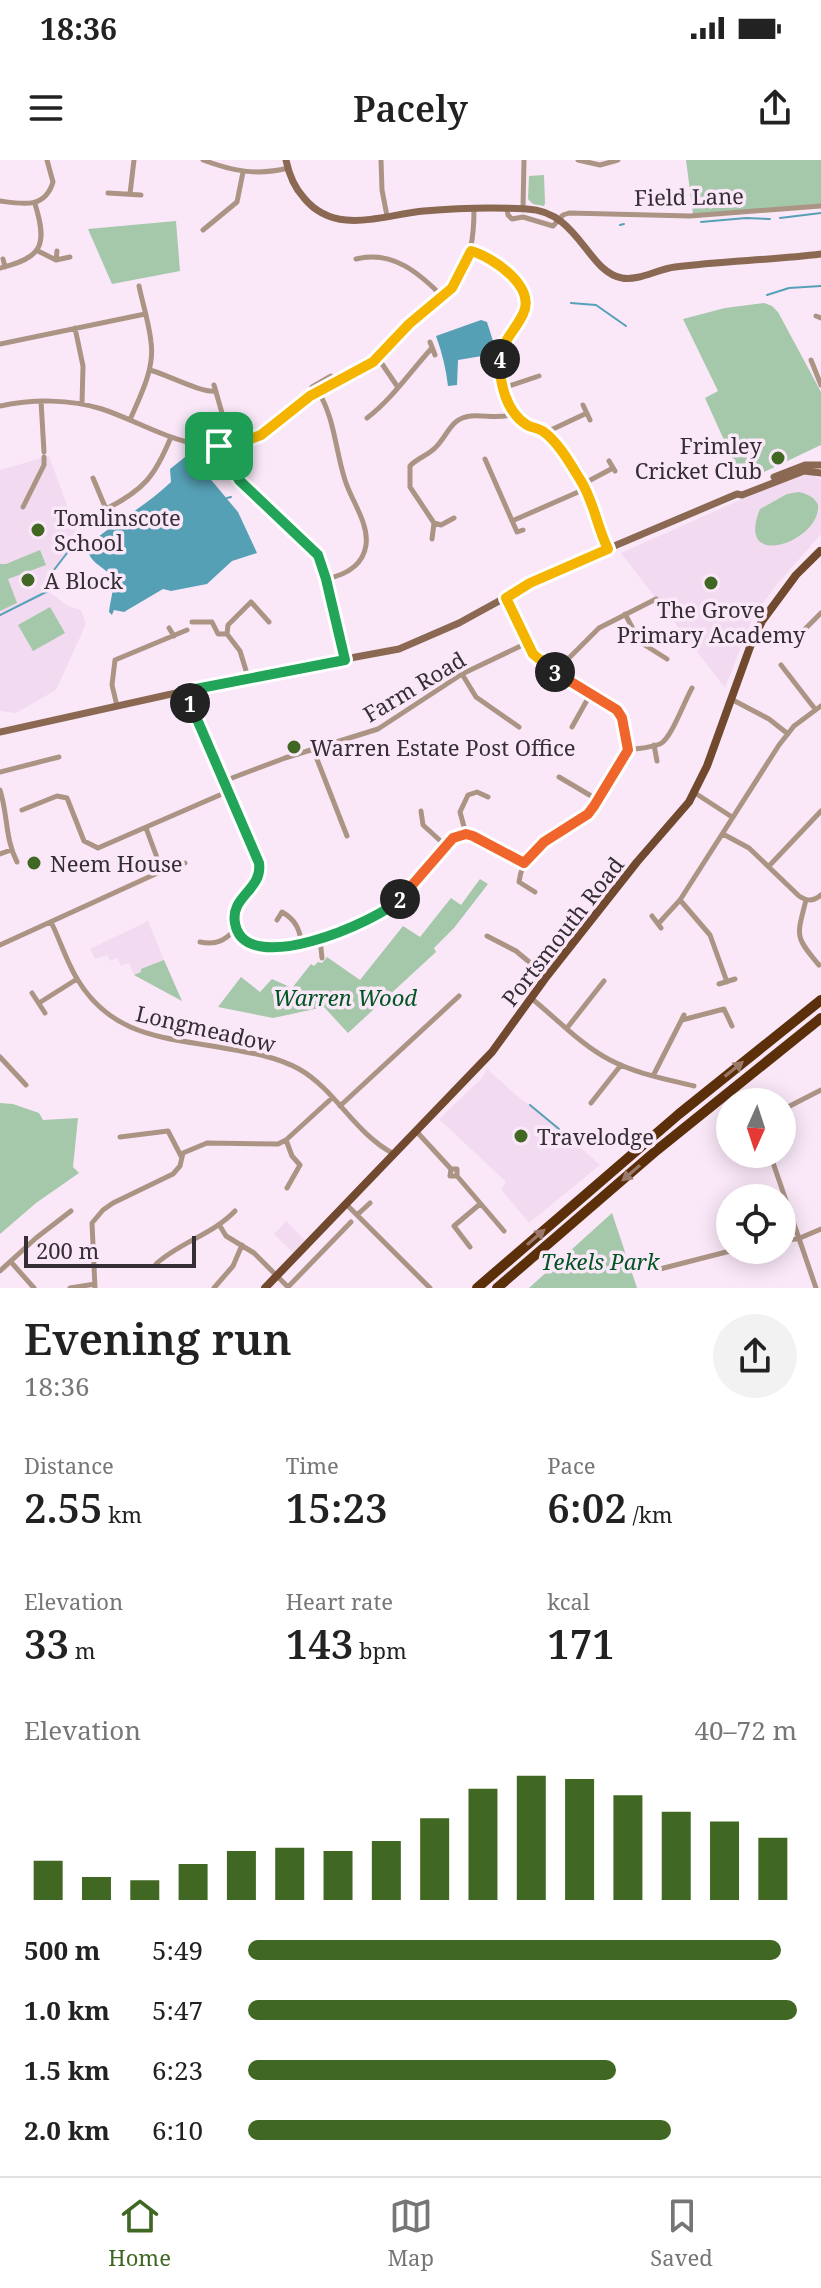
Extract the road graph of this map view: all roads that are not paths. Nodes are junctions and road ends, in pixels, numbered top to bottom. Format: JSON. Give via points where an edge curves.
{"nodes":[{"id":1,"x":47,"y":160,"type":"edge"},
{"id":2,"x":134,"y":160,"type":"edge"},
{"id":3,"x":203,"y":160,"type":"edge"},
{"id":4,"x":381,"y":160,"type":"edge"},
{"id":5,"x":524,"y":160,"type":"edge"},
{"id":6,"x":578,"y":160,"type":"edge"},
{"id":7,"x":618,"y":160,"type":"edge"},
{"id":8,"x":212,"y":162,"type":"edge"},
{"id":9,"x":287,"y":164,"type":"edge"},
{"id":10,"x":243,"y":172,"type":"junction"},
{"id":11,"x":108,"y":193,"type":"dead end"},
{"id":12,"x":130,"y":194,"type":"junction"},
{"id":13,"x":141,"y":195,"type":"dead end"},
{"id":14,"x":0,"y":201,"type":"edge"},
{"id":15,"x":35,"y":204,"type":"junction"},
{"id":16,"x":821,"y":206,"type":"edge"},
{"id":17,"x":523,"y":208,"type":"junction"},
{"id":18,"x":474,"y":209,"type":"junction"},
{"id":19,"x":507,"y":209,"type":"junction"},
{"id":20,"x":387,"y":216,"type":"junction"},
{"id":21,"x":559,"y":219,"type":"junction"},
{"id":22,"x":203,"y":230,"type":"dead end"},
{"id":23,"x":38,"y":251,"type":"junction"},
{"id":24,"x":57,"y":251,"type":"dead end"},
{"id":25,"x":471,"y":251,"type":"junction"},
{"id":26,"x":821,"y":254,"type":"edge"},
{"id":27,"x":70,"y":257,"type":"dead end"},
{"id":28,"x":3,"y":259,"type":"dead end"},
{"id":29,"x":356,"y":259,"type":"dead end"},
{"id":30,"x":56,"y":260,"type":"junction"},
{"id":31,"x":2,"y":267,"type":"edge"},
{"id":32,"x":139,"y":286,"type":"dead end"},
{"id":33,"x":443,"y":297,"type":"junction"},
{"id":34,"x":145,"y":314,"type":"junction"},
{"id":35,"x":75,"y":328,"type":"junction"},
{"id":36,"x":430,"y":342,"type":"dead end"},
{"id":37,"x":0,"y":344,"type":"edge"},
{"id":38,"x":378,"y":358,"type":"junction"},
{"id":39,"x":811,"y":360,"type":"dead end"},
{"id":40,"x":535,"y":369,"type":"dead end"},
{"id":41,"x":150,"y":370,"type":"junction"},
{"id":42,"x":821,"y":385,"type":"edge"},
{"id":43,"x":397,"y":386,"type":"junction"},
{"id":44,"x":503,"y":388,"type":"junction"},
{"id":45,"x":315,"y":390,"type":"junction"},
{"id":46,"x":41,"y":401,"type":"junction"},
{"id":47,"x":82,"y":404,"type":"junction"},
{"id":48,"x":583,"y":405,"type":"dead end"},
{"id":49,"x":0,"y":406,"type":"edge"},
{"id":50,"x":587,"y":413,"type":"junction"},
{"id":51,"x":515,"y":414,"type":"junction"},
{"id":52,"x":367,"y":418,"type":"dead end"},
{"id":53,"x":130,"y":420,"type":"junction"},
{"id":54,"x":224,"y":420,"type":"dead end"},
{"id":55,"x":590,"y":420,"type":"dead end"},
{"id":56,"x":547,"y":435,"type":"junction"},
{"id":57,"x":171,"y":437,"type":"junction"},
{"id":58,"x":229,"y":445,"type":"junction"},
{"id":59,"x":219,"y":446,"type":"junction"},
{"id":60,"x":485,"y":459,"type":"dead end"},
{"id":61,"x":227,"y":461,"type":"junction"},
{"id":62,"x":609,"y":461,"type":"dead end"},
{"id":63,"x":821,"y":465,"type":"edge"},
{"id":64,"x":821,"y":473,"type":"edge"},
{"id":65,"x":93,"y":478,"type":"dead end"},
{"id":66,"x":584,"y":486,"type":"junction"},
{"id":67,"x":737,"y":494,"type":"junction"},
{"id":68,"x":23,"y":507,"type":"dead end"},
{"id":69,"x":454,"y":518,"type":"dead end"},
{"id":70,"x":512,"y":521,"type":"junction"},
{"id":71,"x":434,"y":523,"type":"junction"},
{"id":72,"x":523,"y":530,"type":"dead end"},
{"id":73,"x":432,"y":539,"type":"dead end"},
{"id":74,"x":821,"y":544,"type":"edge"},
{"id":75,"x":608,"y":549,"type":"junction"},
{"id":76,"x":820,"y":551,"type":"edge"},
{"id":77,"x":326,"y":579,"type":"junction"},
{"id":78,"x":506,"y":598,"type":"junction"},
{"id":79,"x":653,"y":603,"type":"dead end"},
{"id":80,"x":821,"y":613,"type":"edge"},
{"id":81,"x":625,"y":614,"type":"junction"},
{"id":82,"x":192,"y":622,"type":"dead end"},
{"id":83,"x":269,"y":622,"type":"dead end"},
{"id":84,"x":811,"y":623,"type":"junction"},
{"id":85,"x":169,"y":628,"type":"dead end"},
{"id":86,"x":805,"y":629,"type":"dead end"},
{"id":87,"x":187,"y":630,"type":"dead end"},
{"id":88,"x":817,"y":632,"type":"dead end"},
{"id":89,"x":227,"y":634,"type":"junction"},
{"id":90,"x":174,"y":636,"type":"junction"},
{"id":91,"x":527,"y":643,"type":"junction"},
{"id":92,"x":666,"y":650,"type":"dead end"},
{"id":93,"x":345,"y":660,"type":"junction"},
{"id":94,"x":781,"y":666,"type":"dead end"},
{"id":95,"x":555,"y":672,"type":"junction"},
{"id":96,"x":462,"y":674,"type":"junction"},
{"id":97,"x":248,"y":677,"type":"junction"},
{"id":98,"x":185,"y":691,"type":"junction"},
{"id":99,"x":591,"y":693,"type":"junction"},
{"id":100,"x":691,"y":694,"type":"dead end"},
{"id":101,"x":731,"y":699,"type":"junction"},
{"id":102,"x":117,"y":706,"type":"junction"},
{"id":103,"x":818,"y":708,"type":"edge"},
{"id":104,"x":519,"y":727,"type":"dead end"},
{"id":105,"x":572,"y":727,"type":"dead end"},
{"id":106,"x":0,"y":732,"type":"edge"},
{"id":107,"x":788,"y":734,"type":"junction"},
{"id":108,"x":654,"y":745,"type":"junction"},
{"id":109,"x":313,"y":749,"type":"junction"},
{"id":110,"x":628,"y":750,"type":"junction"},
{"id":111,"x":59,"y":757,"type":"dead end"},
{"id":112,"x":657,"y":761,"type":"dead end"},
{"id":113,"x":0,"y":772,"type":"edge"},
{"id":114,"x":562,"y":776,"type":"dead end"},
{"id":115,"x":224,"y":781,"type":"junction"},
{"id":116,"x":0,"y":790,"type":"edge"},
{"id":117,"x":229,"y":791,"type":"junction"},
{"id":118,"x":695,"y":793,"type":"junction"},
{"id":119,"x":486,"y":794,"type":"dead end"},
{"id":120,"x":598,"y":800,"type":"junction"},
{"id":121,"x":22,"y":810,"type":"dead end"},
{"id":122,"x":421,"y":811,"type":"dead end"},
{"id":123,"x":821,"y":811,"type":"edge"},
{"id":124,"x":732,"y":817,"type":"junction"},
{"id":125,"x":146,"y":828,"type":"junction"},
{"id":126,"x":466,"y":834,"type":"junction"},
{"id":127,"x":723,"y":834,"type":"junction"},
{"id":128,"x":347,"y":836,"type":"dead end"},
{"id":129,"x":445,"y":845,"type":"junction"},
{"id":130,"x":11,"y":850,"type":"junction"},
{"id":131,"x":0,"y":854,"type":"edge"},
{"id":132,"x":17,"y":862,"type":"dead end"},
{"id":133,"x":185,"y":863,"type":"dead end"},
{"id":134,"x":522,"y":863,"type":"junction"},
{"id":135,"x":769,"y":866,"type":"junction"},
{"id":136,"x":162,"y":871,"type":"junction"},
{"id":137,"x":535,"y":892,"type":"dead end"},
{"id":138,"x":821,"y":895,"type":"edge"},
{"id":139,"x":680,"y":900,"type":"junction"},
{"id":140,"x":806,"y":900,"type":"junction"},
{"id":141,"x":652,"y":916,"type":"dead end"},
{"id":142,"x":277,"y":920,"type":"dead end"},
{"id":143,"x":51,"y":922,"type":"junction"},
{"id":144,"x":236,"y":929,"type":"junction"},
{"id":145,"x":487,"y":936,"type":"dead end"},
{"id":146,"x":320,"y":939,"type":"junction"},
{"id":147,"x":200,"y":942,"type":"dead end"},
{"id":148,"x":302,"y":943,"type":"junction"},
{"id":149,"x":0,"y":945,"type":"edge"},
{"id":150,"x":322,"y":958,"type":"dead end"},
{"id":151,"x":819,"y":965,"type":"edge"},
{"id":152,"x":547,"y":976,"type":"junction"},
{"id":153,"x":77,"y":979,"type":"junction"},
{"id":154,"x":735,"y":979,"type":"dead end"},
{"id":155,"x":604,"y":981,"type":"dead end"},
{"id":156,"x":727,"y":982,"type":"junction"},
{"id":157,"x":719,"y":984,"type":"dead end"},
{"id":158,"x":32,"y":993,"type":"dead end"},
{"id":159,"x":459,"y":996,"type":"dead end"},
{"id":160,"x":531,"y":998,"type":"junction"},
{"id":161,"x":821,"y":1000,"type":"edge"},
{"id":162,"x":39,"y":1003,"type":"junction"},
{"id":163,"x":45,"y":1013,"type":"dead end"},
{"id":164,"x":821,"y":1018,"type":"edge"},
{"id":165,"x":732,"y":1026,"type":"dead end"},
{"id":166,"x":567,"y":1028,"type":"junction"},
{"id":167,"x":0,"y":1057,"type":"edge"},
{"id":168,"x":621,"y":1065,"type":"junction"},
{"id":169,"x":653,"y":1076,"type":"junction"},
{"id":170,"x":26,"y":1085,"type":"dead end"},
{"id":171,"x":694,"y":1086,"type":"dead end"},
{"id":172,"x":821,"y":1090,"type":"edge"},
{"id":173,"x":332,"y":1098,"type":"junction"},
{"id":174,"x":591,"y":1103,"type":"dead end"},
{"id":175,"x":796,"y":1103,"type":"edge"},
{"id":176,"x":340,"y":1106,"type":"junction"},
{"id":177,"x":417,"y":1132,"type":"junction"},
{"id":178,"x":120,"y":1137,"type":"dead end"},
{"id":179,"x":286,"y":1140,"type":"junction"},
{"id":180,"x":377,"y":1146,"type":"junction"},
{"id":181,"x":395,"y":1154,"type":"junction"},
{"id":182,"x":181,"y":1156,"type":"junction"},
{"id":183,"x":385,"y":1164,"type":"junction"},
{"id":184,"x":775,"y":1168,"type":"edge"},
{"id":185,"x":287,"y":1188,"type":"dead end"},
{"id":186,"x":370,"y":1203,"type":"dead end"},
{"id":187,"x":346,"y":1204,"type":"junction"},
{"id":188,"x":480,"y":1204,"type":"junction"},
{"id":189,"x":72,"y":1211,"type":"dead end"},
{"id":190,"x":235,"y":1211,"type":"dead end"},
{"id":191,"x":357,"y":1215,"type":"junction"},
{"id":192,"x":351,"y":1222,"type":"dead end"},
{"id":193,"x":220,"y":1226,"type":"junction"},
{"id":194,"x":821,"y":1229,"type":"edge"},
{"id":195,"x":504,"y":1231,"type":"dead end"},
{"id":196,"x":800,"y":1238,"type":"junction"},
{"id":197,"x":796,"y":1239,"type":"edge"},
{"id":198,"x":242,"y":1245,"type":"junction"},
{"id":199,"x":470,"y":1247,"type":"dead end"},
{"id":200,"x":716,"y":1255,"type":"edge"},
{"id":201,"x":11,"y":1262,"type":"junction"},
{"id":202,"x":156,"y":1264,"type":"dead end"},
{"id":203,"x":660,"y":1269,"type":"dead end"},
{"id":204,"x":0,"y":1271,"type":"edge"},
{"id":205,"x":277,"y":1276,"type":"junction"},
{"id":206,"x":95,"y":1286,"type":"edge"},
{"id":207,"x":288,"y":1287,"type":"edge"},
{"id":208,"x":34,"y":1288,"type":"edge"},
{"id":209,"x":70,"y":1288,"type":"edge"},
{"id":210,"x":214,"y":1288,"type":"edge"},
{"id":211,"x":265,"y":1288,"type":"edge"},
{"id":212,"x":430,"y":1288,"type":"edge"},
{"id":213,"x":477,"y":1288,"type":"edge"},
{"id":214,"x":497,"y":1288,"type":"edge"},
{"id":215,"x":816,"y":1288,"type":"edge"}],
"edges":[{"from":1,"to":15,"type":"street","via":[[53,182],[47,196]]},
{"from":2,"to":12,"type":"street"},
{"from":3,"to":8,"type":"street"},
{"from":4,"to":20,"type":"street"},
{"from":5,"to":17,"type":"street"},
{"from":6,"to":7,"type":"street","via":[[600,165]]},
{"from":8,"to":10,"type":"street"},
{"from":9,"to":10,"type":"street","via":[[267,172]]},
{"from":9,"to":20,"type":"main road","name":"Field Lane","via":[[294,185],[311,207],[337,220]]},
{"from":10,"to":22,"type":"street","via":[[237,202]]},
{"from":11,"to":12,"type":"street"},
{"from":12,"to":13,"type":"street"},
{"from":14,"to":15,"type":"street"},
{"from":15,"to":23,"type":"street","via":[[42,234]]},
{"from":16,"to":21,"type":"street","name":"Field Lane","via":[[690,216],[569,213]]},
{"from":17,"to":19,"type":"main road","name":"Field Lane"},
{"from":17,"to":21,"type":"main road","name":"Field Lane"},
{"from":18,"to":19,"type":"main road","name":"Field Lane"},
{"from":18,"to":20,"type":"main road","name":"Field Lane"},
{"from":18,"to":25,"type":"street"},
{"from":19,"to":21,"type":"street","name":"Field Lane","via":[[512,219],[550,226]]},
{"from":21,"to":26,"type":"main road","via":[[606,270],[623,279],[676,267]]},
{"from":23,"to":30,"type":"street"},
{"from":23,"to":31,"type":"street"},
{"from":24,"to":30,"type":"street"},
{"from":25,"to":33,"type":"street"},
{"from":25,"to":44,"type":"street","via":[[507,270],[525,300],[524,313],[502,350]]},
{"from":27,"to":30,"type":"street"},
{"from":28,"to":31,"type":"street"},
{"from":29,"to":33,"type":"street","via":[[374,256],[407,265]]},
{"from":32,"to":34,"type":"street"},
{"from":33,"to":38,"type":"street"},
{"from":34,"to":35,"type":"street"},
{"from":34,"to":41,"type":"street","via":[[152,343]]},
{"from":35,"to":37,"type":"street"},
{"from":35,"to":47,"type":"street","via":[[83,366]]},
{"from":36,"to":43,"type":"street","via":[[433,352]]},
{"from":38,"to":43,"type":"street"},
{"from":38,"to":45,"type":"street"},
{"from":39,"to":42,"type":"street"},
{"from":40,"to":44,"type":"street","via":[[539,378]]},
{"from":41,"to":53,"type":"street"},
{"from":41,"to":54,"type":"street","via":[[203,391],[215,388]]},
{"from":43,"to":52,"type":"street"},
{"from":44,"to":51,"type":"street"},
{"from":45,"to":58,"type":"street","via":[[265,433]]},
{"from":45,"to":77,"type":"street","via":[[330,412],[344,478],[366,537],[355,566]]},
{"from":46,"to":47,"type":"street"},
{"from":46,"to":49,"type":"street"},
{"from":46,"to":68,"type":"street","via":[[44,465]]},
{"from":47,"to":53,"type":"street"},
{"from":48,"to":50,"type":"street"},
{"from":50,"to":55,"type":"street"},
{"from":50,"to":56,"type":"street"},
{"from":51,"to":56,"type":"street"},
{"from":51,"to":71,"type":"street","via":[[459,420],[433,450],[410,466],[410,487]]},
{"from":53,"to":57,"type":"street"},
{"from":56,"to":66,"type":"street"},
{"from":57,"to":59,"type":"street"},
{"from":57,"to":65,"type":"street","via":[[149,481],[106,509]]},
{"from":58,"to":59,"type":"street"},
{"from":58,"to":61,"type":"street"},
{"from":59,"to":61,"type":"street"},
{"from":60,"to":70,"type":"street"},
{"from":61,"to":77,"type":"street","via":[[245,486],[318,555]]},
{"from":62,"to":66,"type":"street","via":[[614,470]]},
{"from":63,"to":67,"type":"main road","via":[[795,468]]},
{"from":64,"to":67,"type":"main road","via":[[804,471]]},
{"from":66,"to":70,"type":"street"},
{"from":66,"to":75,"type":"street"},
{"from":67,"to":75,"type":"main road"},
{"from":69,"to":71,"type":"street"},
{"from":70,"to":72,"type":"street","via":[[517,532]]},
{"from":71,"to":73,"type":"street"},
{"from":74,"to":76,"type":"main road"},
{"from":75,"to":78,"type":"main road"},
{"from":76,"to":101,"type":"main road","name":"Portsmouth Road","via":[[768,612]]},
{"from":77,"to":93,"type":"street"},
{"from":78,"to":91,"type":"street"},
{"from":78,"to":93,"type":"main road","via":[[418,642]]},
{"from":79,"to":81,"type":"street"},
{"from":80,"to":84,"type":"street"},
{"from":81,"to":92,"type":"street","via":[[637,638],[665,658]]},
{"from":81,"to":95,"type":"street","via":[[599,628]]},
{"from":82,"to":89,"type":"street","via":[[212,622],[218,634]]},
{"from":83,"to":89,"type":"street","via":[[251,602],[228,625]]},
{"from":84,"to":86,"type":"street"},
{"from":84,"to":88,"type":"street"},
{"from":85,"to":90,"type":"street"},
{"from":87,"to":90,"type":"street"},
{"from":89,"to":97,"type":"street","via":[[240,651]]},
{"from":90,"to":102,"type":"street","via":[[115,660],[112,685]]},
{"from":91,"to":95,"type":"street"},
{"from":91,"to":96,"type":"street","name":"Farm Road"},
{"from":93,"to":97,"type":"main road"},
{"from":94,"to":103,"type":"street"},
{"from":95,"to":99,"type":"street"},
{"from":96,"to":104,"type":"street","via":[[476,697]]},
{"from":96,"to":109,"type":"street","name":"Farm Road","via":[[386,726]]},
{"from":97,"to":98,"type":"main road"},
{"from":98,"to":102,"type":"main road"},
{"from":98,"to":115,"type":"street"},
{"from":99,"to":105,"type":"street"},
{"from":99,"to":110,"type":"street","via":[[619,712]]},
{"from":100,"to":108,"type":"street","via":[[670,736]]},
{"from":101,"to":107,"type":"street"},
{"from":101,"to":118,"type":"main road","name":"Portsmouth Road"},
{"from":102,"to":106,"type":"main road"},
{"from":103,"to":107,"type":"street"},
{"from":107,"to":124,"type":"street"},
{"from":108,"to":110,"type":"street"},
{"from":108,"to":112,"type":"street"},
{"from":109,"to":115,"type":"street","name":"Farm Road"},
{"from":109,"to":128,"type":"street"},
{"from":110,"to":120,"type":"street"},
{"from":111,"to":113,"type":"street"},
{"from":114,"to":120,"type":"street"},
{"from":115,"to":117,"type":"street"},
{"from":116,"to":130,"type":"street"},
{"from":117,"to":125,"type":"street"},
{"from":117,"to":144,"type":"street","via":[[260,870],[255,885],[237,904]]},
{"from":118,"to":124,"type":"street"},
{"from":118,"to":152,"type":"main road","name":"Portsmouth Road"},
{"from":119,"to":126,"type":"street","via":[[472,792],[461,810]]},
{"from":120,"to":134,"type":"street","via":[[588,814]]},
{"from":121,"to":125,"type":"street","via":[[57,796],[67,798],[84,841],[96,848]]},
{"from":122,"to":129,"type":"street","via":[[421,822]]},
{"from":123,"to":135,"type":"street"},
{"from":124,"to":127,"type":"street"},
{"from":125,"to":136,"type":"street"},
{"from":126,"to":129,"type":"street"},
{"from":126,"to":134,"type":"street"},
{"from":127,"to":135,"type":"street"},
{"from":127,"to":139,"type":"street"},
{"from":129,"to":146,"type":"street","via":[[392,907]]},
{"from":130,"to":131,"type":"street"},
{"from":130,"to":132,"type":"street"},
{"from":133,"to":136,"type":"street"},
{"from":134,"to":137,"type":"street","via":[[519,882]]},
{"from":135,"to":140,"type":"street"},
{"from":136,"to":143,"type":"street"},
{"from":138,"to":140,"type":"street"},
{"from":139,"to":141,"type":"street","via":[[660,926]]},
{"from":139,"to":156,"type":"street","via":[[710,935]]},
{"from":140,"to":151,"type":"street","via":[[798,932]]},
{"from":142,"to":148,"type":"street","via":[[282,912],[291,918]]},
{"from":143,"to":149,"type":"street"},
{"from":143,"to":153,"type":"street","name":"Longmeadow"},
{"from":144,"to":147,"type":"street","via":[[215,944]]},
{"from":144,"to":148,"type":"street","via":[[259,945]]},
{"from":145,"to":152,"type":"street"},
{"from":146,"to":148,"type":"street"},
{"from":146,"to":150,"type":"street"},
{"from":152,"to":160,"type":"main road","name":"Portsmouth Road"},
{"from":153,"to":162,"type":"street"},
{"from":153,"to":173,"type":"street","name":"Longmeadow","via":[[102,1010],[131,1029],[280,1060]]},
{"from":154,"to":156,"type":"street"},
{"from":155,"to":166,"type":"street"},
{"from":156,"to":157,"type":"street"},
{"from":158,"to":162,"type":"street"},
{"from":159,"to":176,"type":"street"},
{"from":160,"to":166,"type":"street"},
{"from":160,"to":177,"type":"main road","name":"Portsmouth Road","via":[[492,1052]]},
{"from":213,"to":161,"type":"highway","one_way":true},
{"from":162,"to":163,"type":"street"},
{"from":164,"to":214,"type":"highway","one_way":true},
{"from":165,"to":169,"type":"street","via":[[724,1009],[682,1018]]},
{"from":166,"to":168,"type":"street"},
{"from":167,"to":170,"type":"street"},
{"from":168,"to":169,"type":"street"},
{"from":168,"to":174,"type":"street"},
{"from":169,"to":171,"type":"street"},
{"from":172,"to":175,"type":"street"},
{"from":173,"to":176,"type":"street","name":"Longmeadow"},
{"from":173,"to":179,"type":"street"},
{"from":176,"to":180,"type":"street","name":"Longmeadow"},
{"from":177,"to":181,"type":"main road","name":"Portsmouth Road"},
{"from":177,"to":188,"type":"street","via":[[451,1169],[457,1169]]},
{"from":178,"to":182,"type":"street","via":[[168,1131]]},
{"from":179,"to":182,"type":"street","via":[[207,1143]]},
{"from":179,"to":185,"type":"street","via":[[300,1165]]},
{"from":180,"to":181,"type":"street"},
{"from":180,"to":183,"type":"street"},
{"from":181,"to":183,"type":"main road","name":"Portsmouth Road"},
{"from":182,"to":206,"type":"street","via":[[173,1174],[113,1203],[92,1223]]},
{"from":183,"to":187,"type":"main road","name":"Portsmouth Road"},
{"from":184,"to":196,"type":"street"},
{"from":186,"to":191,"type":"street"},
{"from":187,"to":191,"type":"street"},
{"from":187,"to":205,"type":"main road","name":"Portsmouth Road"},
{"from":188,"to":195,"type":"street"},
{"from":188,"to":199,"type":"street","via":[[454,1226]]},
{"from":189,"to":201,"type":"street"},
{"from":190,"to":193,"type":"street"},
{"from":191,"to":212,"type":"street"},
{"from":192,"to":207,"type":"street"},
{"from":193,"to":198,"type":"street"},
{"from":193,"to":202,"type":"street"},
{"from":194,"to":196,"type":"street"},
{"from":196,"to":197,"type":"street"},
{"from":196,"to":215,"type":"street"},
{"from":198,"to":205,"type":"street"},
{"from":198,"to":210,"type":"street"},
{"from":200,"to":203,"type":"street"},
{"from":201,"to":204,"type":"street"},
{"from":201,"to":208,"type":"street"},
{"from":205,"to":207,"type":"street"},
{"from":205,"to":211,"type":"main road","name":"Portsmouth Road"},
{"from":206,"to":209,"type":"street"}]}
